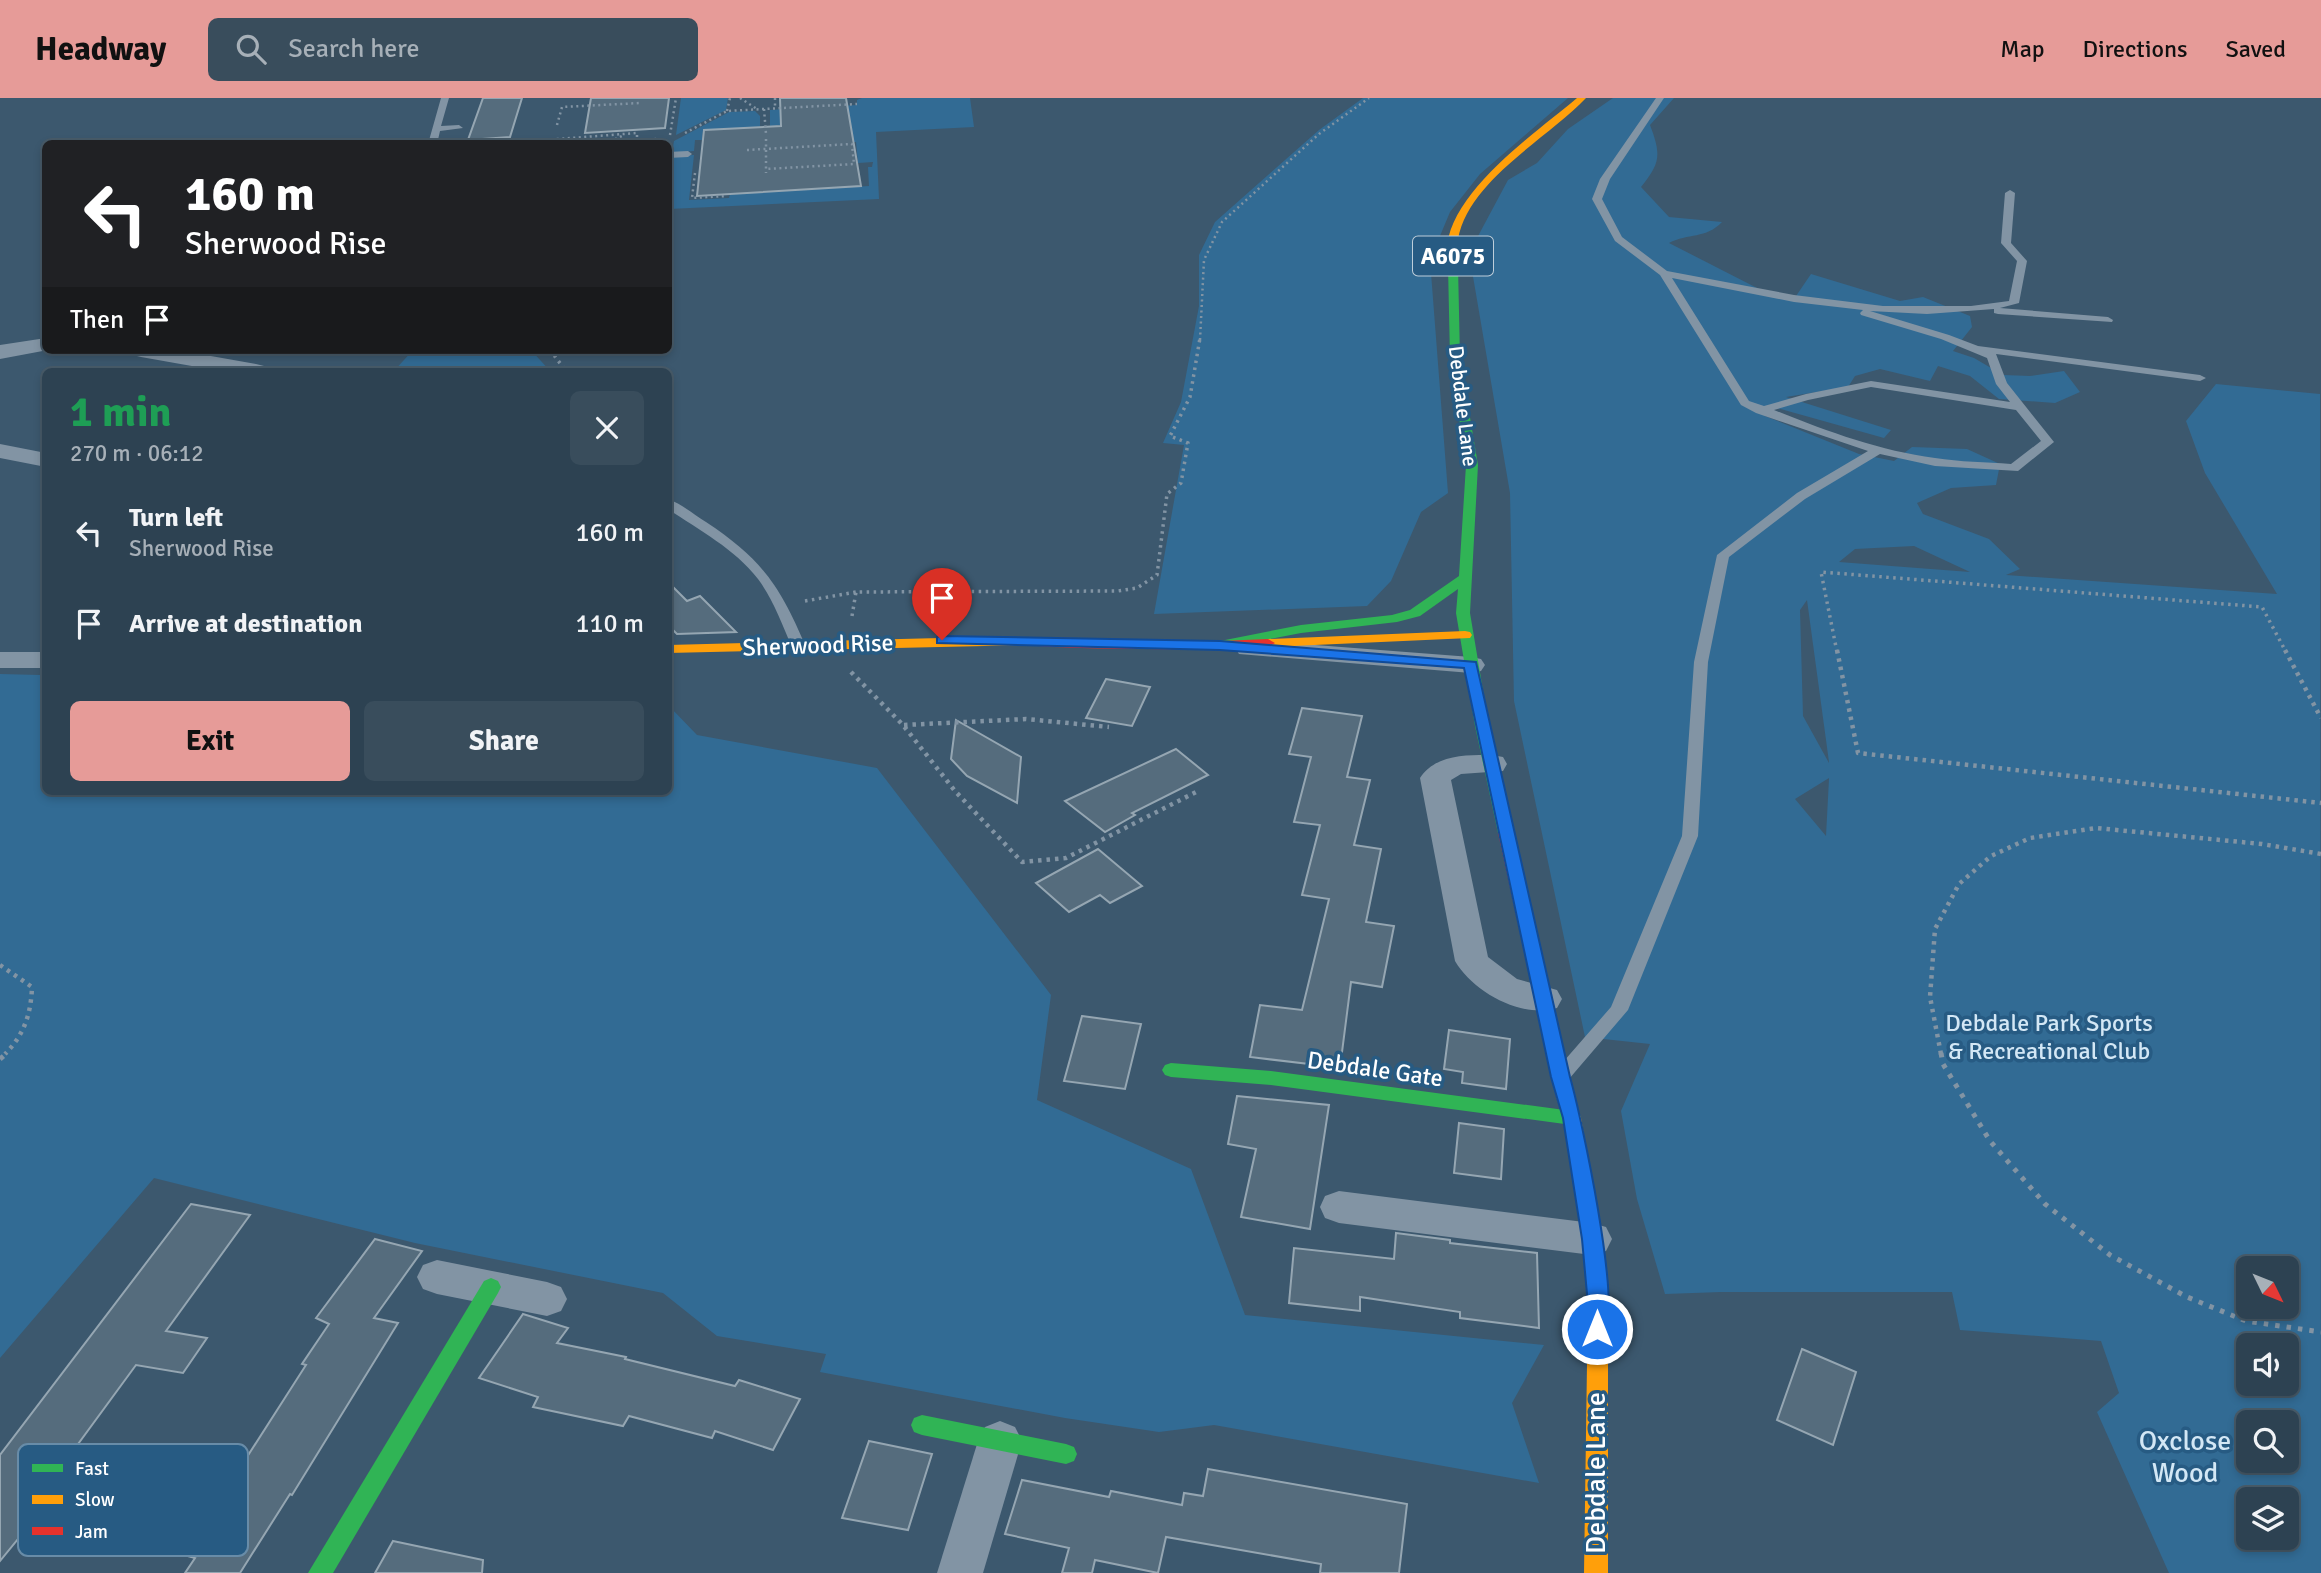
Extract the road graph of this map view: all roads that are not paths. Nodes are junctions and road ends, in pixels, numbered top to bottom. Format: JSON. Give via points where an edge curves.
{"nodes":[{"id":1,"x":445,"y":98,"type":"edge"},
{"id":2,"x":1582,"y":98,"type":"edge"},
{"id":3,"x":1660,"y":98,"type":"edge"},
{"id":4,"x":459,"y":128,"type":"dead end"},
{"id":5,"x":436,"y":129,"type":"junction"},
{"id":6,"x":433,"y":140,"type":"edge"},
{"id":7,"x":688,"y":154,"type":"dead end"},
{"id":8,"x":672,"y":155,"type":"edge"},
{"id":9,"x":2010,"y":193,"type":"dead end"},
{"id":10,"x":1664,"y":273,"type":"junction"},
{"id":11,"x":1843,"y":306,"type":"junction"},
{"id":12,"x":1979,"y":310,"type":"junction"},
{"id":13,"x":2108,"y":320,"type":"dead end"},
{"id":14,"x":42,"y":345,"type":"edge"},
{"id":15,"x":1974,"y":349,"type":"junction"},
{"id":16,"x":0,"y":352,"type":"edge"},
{"id":17,"x":163,"y":354,"type":"edge"},
{"id":18,"x":240,"y":368,"type":"edge"},
{"id":19,"x":2200,"y":378,"type":"dead end"},
{"id":20,"x":2021,"y":407,"type":"junction"},
{"id":21,"x":1760,"y":411,"type":"junction"},
{"id":22,"x":1878,"y":450,"type":"junction"},
{"id":23,"x":0,"y":451,"type":"edge"},
{"id":24,"x":42,"y":459,"type":"edge"},
{"id":25,"x":672,"y":506,"type":"edge"},
{"id":26,"x":1466,"y":577,"type":"junction"},
{"id":27,"x":1465,"y":635,"type":"junction"},
{"id":28,"x":1220,"y":645,"type":"junction"},
{"id":29,"x":799,"y":647,"type":"junction"},
{"id":30,"x":672,"y":649,"type":"edge"},
{"id":31,"x":0,"y":660,"type":"edge"},
{"id":32,"x":42,"y":660,"type":"edge"},
{"id":33,"x":1471,"y":665,"type":"junction"},
{"id":34,"x":1492,"y":764,"type":"junction"},
{"id":35,"x":1545,"y":999,"type":"junction"},
{"id":36,"x":1171,"y":1070,"type":"dead end"},
{"id":37,"x":1560,"y":1077,"type":"junction"},
{"id":38,"x":1572,"y":1118,"type":"junction"},
{"id":39,"x":1339,"y":1207,"type":"dead end"},
{"id":40,"x":1592,"y":1239,"type":"junction"},
{"id":41,"x":437,"y":1277,"type":"dead end"},
{"id":42,"x":491,"y":1287,"type":"junction"},
{"id":43,"x":547,"y":1299,"type":"dead end"},
{"id":44,"x":922,"y":1425,"type":"dead end"},
{"id":45,"x":1000,"y":1441,"type":"junction"},
{"id":46,"x":1066,"y":1454,"type":"dead end"},
{"id":47,"x":320,"y":1573,"type":"edge"},
{"id":48,"x":960,"y":1573,"type":"edge"},
{"id":49,"x":1596,"y":1573,"type":"edge"}],
"edges":[{"from":1,"to":5,"type":"lane"},
{"from":2,"to":26,"type":"main road","name":"Debdale Lane","number":"A6075","via":[[1493,176],[1467,205],[1453,237],[1455,358],[1472,466]]},
{"from":3,"to":10,"type":"lane","via":[[1605,179],[1597,199],[1618,239]]},
{"from":4,"to":5,"type":"lane"},
{"from":5,"to":6,"type":"lane"},
{"from":7,"to":8,"type":"lane"},
{"from":9,"to":12,"type":"lane","via":[[2006,243],[2022,261],[2014,303]]},
{"from":10,"to":11,"type":"lane"},
{"from":10,"to":21,"type":"lane","via":[[1745,403]]},
{"from":11,"to":12,"type":"lane"},
{"from":11,"to":15,"type":"lane"},
{"from":12,"to":13,"type":"lane"},
{"from":14,"to":16,"type":"street"},
{"from":15,"to":19,"type":"lane"},
{"from":15,"to":20,"type":"lane","via":[[1992,356],[2002,384]]},
{"from":17,"to":18,"type":"street"},
{"from":20,"to":21,"type":"lane","via":[[1871,384]]},
{"from":20,"to":22,"type":"lane","via":[[2048,442],[2014,468],[1935,462]]},
{"from":21,"to":22,"type":"lane"},
{"from":22,"to":37,"type":"lane","via":[[1801,496],[1723,555],[1701,662],[1690,836],[1619,1010]]},
{"from":23,"to":24,"type":"street"},
{"from":25,"to":29,"type":"lane","via":[[756,568],[777,597]]},
{"from":26,"to":27,"type":"main road","name":"Debdale Lane","number":"A6075"},
{"from":26,"to":28,"type":"main road","via":[[1415,613]]},
{"from":27,"to":28,"type":"main road","name":"Sherwood Rise"},
{"from":27,"to":33,"type":"main road","name":"Debdale Lane","number":"A6075"},
{"from":28,"to":29,"type":"main road","name":"Sherwood Rise","via":[[942,640]]},
{"from":28,"to":33,"type":"street","name":"Sherwood Rise"},
{"from":29,"to":30,"type":"main road","name":"Sherwood Rise"},
{"from":31,"to":32,"type":"street"},
{"from":33,"to":34,"type":"main road","name":"Debdale Lane","number":"A6075"},
{"from":34,"to":35,"type":"main road","name":"Debdale Lane","number":"A6075"},
{"from":34,"to":35,"type":"street","via":[[1452,766],[1435,778],[1472,961],[1489,980],[1508,991]]},
{"from":35,"to":37,"type":"main road","name":"Debdale Lane","number":"A6075"},
{"from":36,"to":38,"type":"main road","name":"Debdale Gate","via":[[1271,1078]]},
{"from":37,"to":38,"type":"main road","name":"Debdale Lane","number":"A6075"},
{"from":38,"to":40,"type":"main road","name":"Debdale Lane","number":"A6075"},
{"from":39,"to":40,"type":"street"},
{"from":40,"to":49,"type":"main road","name":"Debdale Lane","number":"A6075","via":[[1598,1294]]},
{"from":41,"to":42,"type":"street"},
{"from":42,"to":43,"type":"street"},
{"from":42,"to":47,"type":"main road"},
{"from":44,"to":45,"type":"main road"},
{"from":45,"to":46,"type":"main road"},
{"from":45,"to":48,"type":"street"}]}
